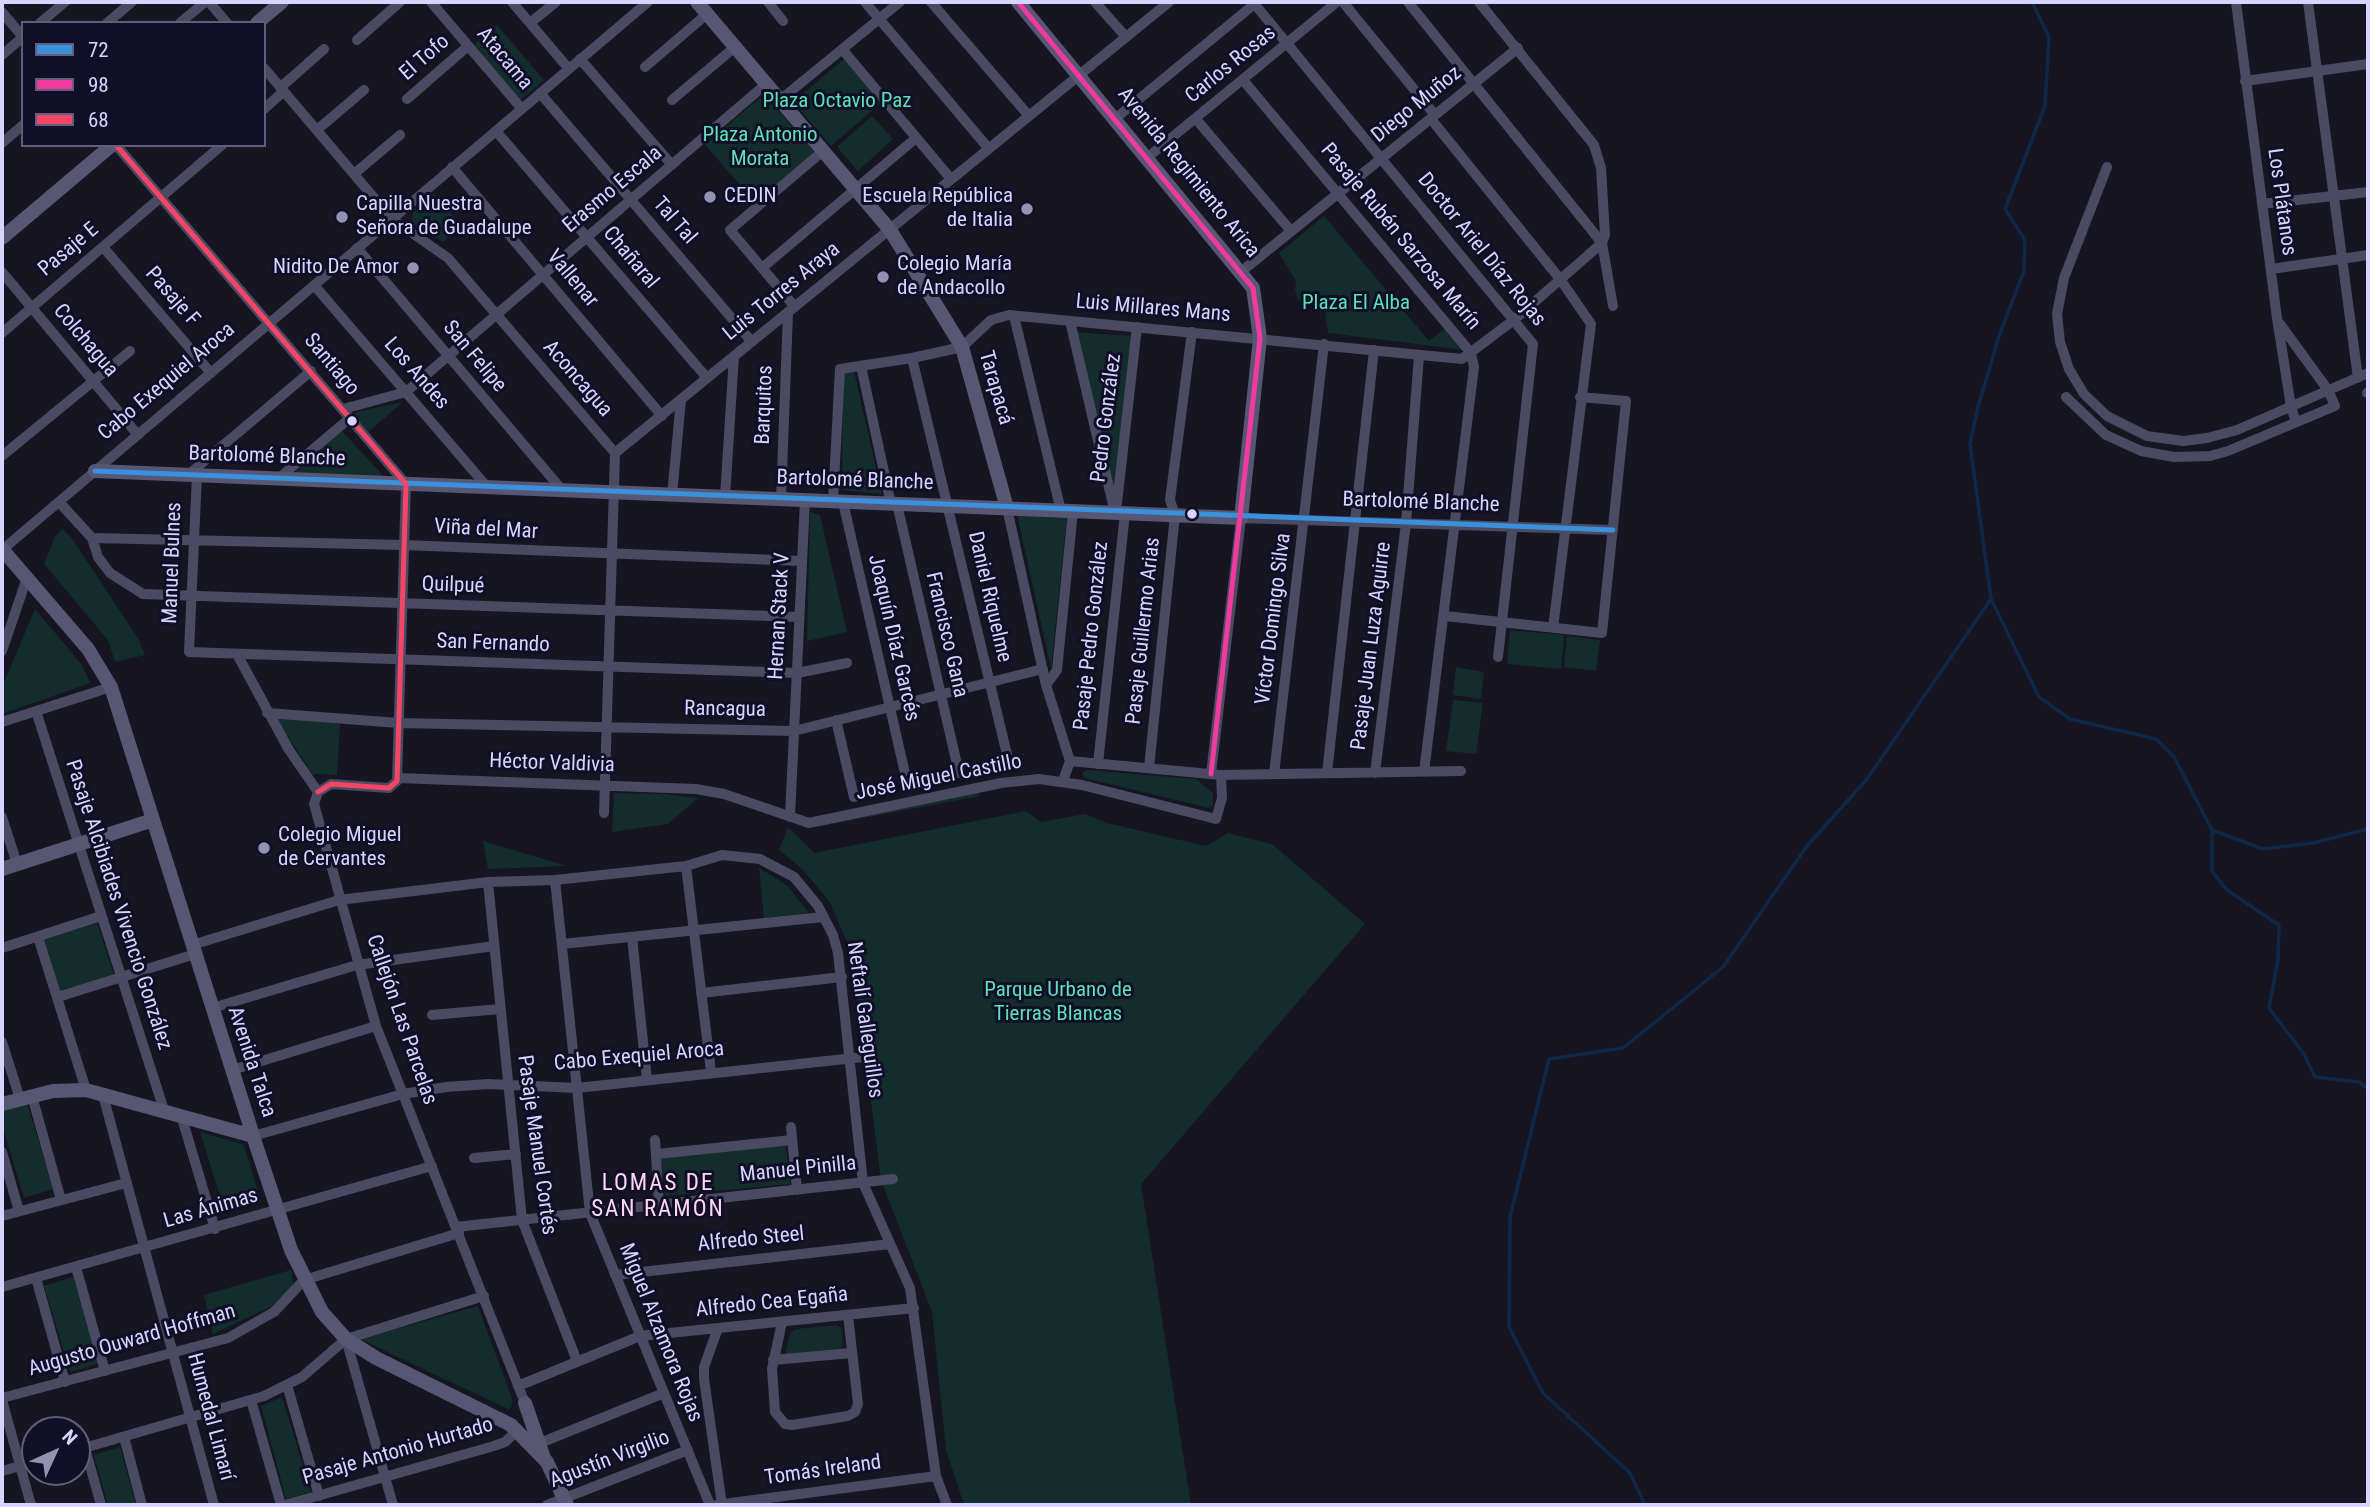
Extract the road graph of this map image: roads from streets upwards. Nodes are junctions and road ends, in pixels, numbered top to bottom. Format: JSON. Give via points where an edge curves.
{"nodes":[{"id":1,"x":65,"y":2,"type":"edge"},
{"id":2,"x":132,"y":2,"type":"edge"},
{"id":3,"x":207,"y":2,"type":"edge"},
{"id":4,"x":282,"y":2,"type":"edge"},
{"id":5,"x":400,"y":2,"type":"edge"},
{"id":6,"x":431,"y":2,"type":"edge"},
{"id":7,"x":512,"y":2,"type":"edge"},
{"id":8,"x":556,"y":2,"type":"edge"},
{"id":9,"x":648,"y":2,"type":"edge"},
{"id":10,"x":696,"y":2,"type":"edge"},
{"id":11,"x":768,"y":2,"type":"edge"},
{"id":12,"x":865,"y":2,"type":"edge"},
{"id":13,"x":900,"y":2,"type":"edge"},
{"id":14,"x":931,"y":2,"type":"edge"},
{"id":15,"x":1018,"y":2,"type":"edge"},
{"id":16,"x":1095,"y":2,"type":"edge"},
{"id":17,"x":1255,"y":2,"type":"edge"},
{"id":18,"x":1340,"y":2,"type":"edge"},
{"id":19,"x":1408,"y":2,"type":"edge"},
{"id":20,"x":1479,"y":2,"type":"edge"},
{"id":21,"x":2236,"y":2,"type":"edge"},
{"id":22,"x":2308,"y":2,"type":"edge"},
{"id":23,"x":1165,"y":3,"type":"edge"},
{"id":24,"x":2,"y":12,"type":"edge"},
{"id":25,"x":707,"y":14,"type":"junction"},
{"id":26,"x":879,"y":18,"type":"junction"},
{"id":27,"x":783,"y":20,"type":"dead end"},
{"id":28,"x":42,"y":21,"type":"edge"},
{"id":29,"x":109,"y":21,"type":"edge"},
{"id":30,"x":183,"y":21,"type":"edge"},
{"id":31,"x":225,"y":21,"type":"edge"},
{"id":32,"x":259,"y":21,"type":"edge"},
{"id":33,"x":530,"y":23,"type":"junction"},
{"id":34,"x":21,"y":35,"type":"edge"},
{"id":35,"x":1126,"y":37,"type":"junction"},
{"id":36,"x":21,"y":39,"type":"edge"},
{"id":37,"x":357,"y":40,"type":"dead end"},
{"id":38,"x":1287,"y":43,"type":"junction"},
{"id":39,"x":468,"y":46,"type":"junction"},
{"id":40,"x":735,"y":47,"type":"junction"},
{"id":41,"x":1518,"y":48,"type":"junction"},
{"id":42,"x":324,"y":49,"type":"dead end"},
{"id":43,"x":842,"y":49,"type":"junction"},
{"id":44,"x":2,"y":55,"type":"edge"},
{"id":45,"x":580,"y":59,"type":"junction"},
{"id":46,"x":2368,"y":64,"type":"edge"},
{"id":47,"x":645,"y":67,"type":"dead end"},
{"id":48,"x":569,"y":69,"type":"junction"},
{"id":49,"x":266,"y":70,"type":"edge"},
{"id":50,"x":2316,"y":70,"type":"junction"},
{"id":51,"x":1080,"y":75,"type":"junction"},
{"id":52,"x":1243,"y":80,"type":"junction"},
{"id":53,"x":2245,"y":81,"type":"junction"},
{"id":54,"x":1475,"y":83,"type":"junction"},
{"id":55,"x":766,"y":84,"type":"junction"},
{"id":56,"x":283,"y":89,"type":"junction"},
{"id":57,"x":364,"y":90,"type":"dead end"},
{"id":58,"x":540,"y":93,"type":"junction"},
{"id":59,"x":407,"y":99,"type":"dead end"},
{"id":60,"x":672,"y":100,"type":"dead end"},
{"id":61,"x":780,"y":100,"type":"junction"},
{"id":62,"x":266,"y":107,"type":"edge"},
{"id":63,"x":522,"y":109,"type":"junction"},
{"id":64,"x":1028,"y":116,"type":"junction"},
{"id":65,"x":1433,"y":117,"type":"junction"},
{"id":66,"x":1116,"y":118,"type":"junction"},
{"id":67,"x":1196,"y":118,"type":"junction"},
{"id":68,"x":21,"y":127,"type":"edge"},
{"id":69,"x":317,"y":130,"type":"junction"},
{"id":70,"x":496,"y":131,"type":"junction"},
{"id":71,"x":400,"y":135,"type":"dead end"},
{"id":72,"x":916,"y":138,"type":"junction"},
{"id":73,"x":2,"y":143,"type":"edge"},
{"id":74,"x":112,"y":147,"type":"edge"},
{"id":75,"x":116,"y":147,"type":"edge"},
{"id":76,"x":220,"y":147,"type":"edge"},
{"id":77,"x":989,"y":149,"type":"junction"},
{"id":78,"x":823,"y":151,"type":"junction"},
{"id":79,"x":1149,"y":158,"type":"junction"},
{"id":80,"x":1382,"y":158,"type":"junction"},
{"id":81,"x":672,"y":165,"type":"junction"},
{"id":82,"x":453,"y":167,"type":"junction"},
{"id":83,"x":2107,"y":167,"type":"dead end"},
{"id":84,"x":354,"y":174,"type":"junction"},
{"id":85,"x":951,"y":179,"type":"junction"},
{"id":86,"x":855,"y":189,"type":"junction"},
{"id":87,"x":2368,"y":192,"type":"edge"},
{"id":88,"x":1339,"y":193,"type":"junction"},
{"id":89,"x":2332,"y":195,"type":"junction"},
{"id":90,"x":161,"y":197,"type":"junction"},
{"id":91,"x":631,"y":200,"type":"junction"},
{"id":92,"x":2262,"y":204,"type":"junction"},
{"id":93,"x":392,"y":219,"type":"junction"},
{"id":94,"x":890,"y":230,"type":"junction"},
{"id":95,"x":1291,"y":231,"type":"junction"},
{"id":96,"x":587,"y":237,"type":"junction"},
{"id":97,"x":2,"y":239,"type":"edge"},
{"id":98,"x":1602,"y":243,"type":"junction"},
{"id":99,"x":103,"y":247,"type":"junction"},
{"id":100,"x":357,"y":248,"type":"junction"},
{"id":101,"x":2368,"y":255,"type":"edge"},
{"id":102,"x":2341,"y":259,"type":"junction"},
{"id":103,"x":762,"y":268,"type":"junction"},
{"id":104,"x":2270,"y":270,"type":"junction"},
{"id":105,"x":1242,"y":271,"type":"junction"},
{"id":106,"x":2,"y":272,"type":"edge"},
{"id":107,"x":543,"y":275,"type":"junction"},
{"id":108,"x":1560,"y":279,"type":"junction"},
{"id":109,"x":314,"y":285,"type":"junction"},
{"id":110,"x":1613,"y":306,"type":"dead end"},
{"id":111,"x":32,"y":308,"type":"junction"},
{"id":112,"x":791,"y":310,"type":"junction"},
{"id":113,"x":495,"y":314,"type":"junction"},
{"id":114,"x":1014,"y":316,"type":"junction"},
{"id":115,"x":2277,"y":318,"type":"junction"},
{"id":116,"x":1515,"y":320,"type":"junction"},
{"id":117,"x":1070,"y":321,"type":"junction"},
{"id":118,"x":269,"y":323,"type":"junction"},
{"id":119,"x":1137,"y":327,"type":"junction"},
{"id":120,"x":1192,"y":332,"type":"junction"},
{"id":121,"x":2,"y":333,"type":"edge"},
{"id":122,"x":1260,"y":338,"type":"junction"},
{"id":123,"x":752,"y":342,"type":"junction"},
{"id":124,"x":1324,"y":344,"type":"junction"},
{"id":125,"x":962,"y":346,"type":"junction"},
{"id":126,"x":1374,"y":350,"type":"junction"},
{"id":127,"x":130,"y":351,"type":"dead end"},
{"id":128,"x":1471,"y":353,"type":"junction"},
{"id":129,"x":448,"y":356,"type":"junction"},
{"id":130,"x":734,"y":356,"type":"junction"},
{"id":131,"x":1419,"y":356,"type":"junction"},
{"id":132,"x":912,"y":358,"type":"junction"},
{"id":133,"x":861,"y":366,"type":"junction"},
{"id":134,"x":311,"y":371,"type":"junction"},
{"id":135,"x":211,"y":373,"type":"junction"},
{"id":136,"x":2363,"y":376,"type":"edge"},
{"id":137,"x":707,"y":378,"type":"junction"},
{"id":138,"x":93,"y":381,"type":"junction"},
{"id":139,"x":2329,"y":390,"type":"junction"},
{"id":140,"x":406,"y":392,"type":"junction"},
{"id":141,"x":1580,"y":397,"type":"junction"},
{"id":142,"x":2066,"y":397,"type":"dead end"},
{"id":143,"x":681,"y":400,"type":"junction"},
{"id":144,"x":2092,"y":402,"type":"junction"},
{"id":145,"x":2291,"y":407,"type":"junction"},
{"id":146,"x":346,"y":413,"type":"junction"},
{"id":147,"x":2081,"y":413,"type":"junction"},
{"id":148,"x":662,"y":416,"type":"junction"},
{"id":149,"x":2296,"y":422,"type":"junction"},
{"id":150,"x":138,"y":435,"type":"junction"},
{"id":151,"x":2,"y":438,"type":"edge"},
{"id":152,"x":2199,"y":440,"type":"junction"},
{"id":153,"x":6,"y":452,"type":"edge"},
{"id":154,"x":615,"y":453,"type":"junction"},
{"id":155,"x":2202,"y":457,"type":"junction"},
{"id":156,"x":95,"y":471,"type":"junction"},
{"id":157,"x":192,"y":475,"type":"junction"},
{"id":158,"x":279,"y":478,"type":"junction"},
{"id":159,"x":406,"y":484,"type":"junction"},
{"id":160,"x":488,"y":488,"type":"junction"},
{"id":161,"x":562,"y":490,"type":"junction"},
{"id":162,"x":614,"y":492,"type":"junction"},
{"id":163,"x":672,"y":495,"type":"junction"},
{"id":164,"x":725,"y":497,"type":"junction"},
{"id":165,"x":781,"y":499,"type":"junction"},
{"id":166,"x":805,"y":500,"type":"junction"},
{"id":167,"x":58,"y":502,"type":"junction"},
{"id":168,"x":838,"y":502,"type":"junction"},
{"id":169,"x":894,"y":504,"type":"junction"},
{"id":170,"x":948,"y":506,"type":"junction"},
{"id":171,"x":1007,"y":508,"type":"junction"},
{"id":172,"x":1067,"y":511,"type":"junction"},
{"id":173,"x":1120,"y":513,"type":"junction"},
{"id":174,"x":1175,"y":516,"type":"junction"},
{"id":175,"x":1241,"y":518,"type":"junction"},
{"id":176,"x":1306,"y":520,"type":"junction"},
{"id":177,"x":1354,"y":522,"type":"junction"},
{"id":178,"x":1406,"y":523,"type":"junction"},
{"id":179,"x":1456,"y":525,"type":"junction"},
{"id":180,"x":1511,"y":527,"type":"junction"},
{"id":181,"x":1565,"y":528,"type":"junction"},
{"id":182,"x":1613,"y":530,"type":"junction"},
{"id":183,"x":92,"y":538,"type":"junction"},
{"id":184,"x":193,"y":542,"type":"junction"},
{"id":185,"x":404,"y":545,"type":"junction"},
{"id":186,"x":2,"y":549,"type":"edge"},
{"id":187,"x":612,"y":555,"type":"junction"},
{"id":188,"x":802,"y":561,"type":"junction"},
{"id":189,"x":27,"y":578,"type":"junction"},
{"id":190,"x":191,"y":597,"type":"junction"},
{"id":191,"x":402,"y":604,"type":"junction"},
{"id":192,"x":611,"y":611,"type":"junction"},
{"id":193,"x":15,"y":613,"type":"junction"},
{"id":194,"x":1445,"y":616,"type":"junction"},
{"id":195,"x":799,"y":617,"type":"junction"},
{"id":196,"x":1501,"y":622,"type":"junction"},
{"id":197,"x":2,"y":625,"type":"edge"},
{"id":198,"x":1553,"y":628,"type":"junction"},
{"id":199,"x":2,"y":651,"type":"edge"},
{"id":200,"x":189,"y":652,"type":"joint"},
{"id":201,"x":238,"y":656,"type":"junction"},
{"id":202,"x":1498,"y":657,"type":"dead end"},
{"id":203,"x":401,"y":660,"type":"junction"},
{"id":204,"x":847,"y":663,"type":"dead end"},
{"id":205,"x":609,"y":668,"type":"junction"},
{"id":206,"x":1043,"y":669,"type":"junction"},
{"id":207,"x":797,"y":673,"type":"junction"},
{"id":208,"x":989,"y":682,"type":"junction"},
{"id":209,"x":1046,"y":685,"type":"junction"},
{"id":210,"x":111,"y":687,"type":"junction"},
{"id":211,"x":939,"y":694,"type":"junction"},
{"id":212,"x":889,"y":707,"type":"junction"},
{"id":213,"x":36,"y":711,"type":"junction"},
{"id":214,"x":267,"y":713,"type":"junction"},
{"id":215,"x":836,"y":720,"type":"junction"},
{"id":216,"x":2,"y":722,"type":"edge"},
{"id":217,"x":399,"y":723,"type":"junction"},
{"id":218,"x":607,"y":727,"type":"junction"},
{"id":219,"x":794,"y":731,"type":"junction"},
{"id":220,"x":1070,"y":761,"type":"junction"},
{"id":221,"x":1009,"y":763,"type":"dead end"},
{"id":222,"x":1098,"y":764,"type":"junction"},
{"id":223,"x":1149,"y":768,"type":"junction"},
{"id":224,"x":1461,"y":771,"type":"dead end"},
{"id":225,"x":1376,"y":772,"type":"junction"},
{"id":226,"x":1424,"y":772,"type":"junction"},
{"id":227,"x":959,"y":773,"type":"dead end"},
{"id":228,"x":1327,"y":773,"type":"junction"},
{"id":229,"x":1216,"y":774,"type":"junction"},
{"id":230,"x":1274,"y":774,"type":"junction"},
{"id":231,"x":397,"y":778,"type":"junction"},
{"id":232,"x":1063,"y":781,"type":"junction"},
{"id":233,"x":908,"y":782,"type":"dead end"},
{"id":234,"x":605,"y":786,"type":"junction"},
{"id":235,"x":318,"y":792,"type":"junction"},
{"id":236,"x":854,"y":797,"type":"dead end"},
{"id":237,"x":604,"y":813,"type":"dead end"},
{"id":238,"x":2,"y":817,"type":"edge"},
{"id":239,"x":790,"y":817,"type":"junction"},
{"id":240,"x":153,"y":820,"type":"junction"},
{"id":241,"x":78,"y":844,"type":"junction"},
{"id":242,"x":17,"y":864,"type":"junction"},
{"id":243,"x":685,"y":866,"type":"junction"},
{"id":244,"x":2,"y":869,"type":"edge"},
{"id":245,"x":555,"y":880,"type":"junction"},
{"id":246,"x":488,"y":882,"type":"junction"},
{"id":247,"x":339,"y":900,"type":"junction"},
{"id":248,"x":101,"y":916,"type":"junction"},
{"id":249,"x":823,"y":917,"type":"junction"},
{"id":250,"x":693,"y":930,"type":"junction"},
{"id":251,"x":38,"y":937,"type":"junction"},
{"id":252,"x":632,"y":937,"type":"junction"},
{"id":253,"x":562,"y":944,"type":"junction"},
{"id":254,"x":494,"y":946,"type":"junction"},
{"id":255,"x":2,"y":948,"type":"edge"},
{"id":256,"x":194,"y":950,"type":"junction"},
{"id":257,"x":357,"y":965,"type":"junction"},
{"id":258,"x":121,"y":977,"type":"junction"},
{"id":259,"x":842,"y":977,"type":"junction"},
{"id":260,"x":701,"y":993,"type":"junction"},
{"id":261,"x":58,"y":997,"type":"junction"},
{"id":262,"x":212,"y":1008,"type":"junction"},
{"id":263,"x":500,"y":1009,"type":"junction"},
{"id":264,"x":432,"y":1015,"type":"dead end"},
{"id":265,"x":376,"y":1026,"type":"junction"},
{"id":266,"x":2,"y":1042,"type":"edge"},
{"id":267,"x":852,"y":1056,"type":"junction"},
{"id":268,"x":873,"y":1056,"type":"dead end"},
{"id":269,"x":232,"y":1070,"type":"junction"},
{"id":270,"x":711,"y":1072,"type":"junction"},
{"id":271,"x":647,"y":1080,"type":"junction"},
{"id":272,"x":507,"y":1085,"type":"junction"},
{"id":273,"x":577,"y":1088,"type":"junction"},
{"id":274,"x":86,"y":1090,"type":"junction"},
{"id":275,"x":403,"y":1094,"type":"junction"},
{"id":276,"x":103,"y":1095,"type":"junction"},
{"id":277,"x":26,"y":1098,"type":"junction"},
{"id":278,"x":2,"y":1104,"type":"edge"},
{"id":279,"x":164,"y":1110,"type":"junction"},
{"id":280,"x":181,"y":1115,"type":"junction"},
{"id":281,"x":791,"y":1127,"type":"dead end"},
{"id":282,"x":253,"y":1136,"type":"junction"},
{"id":283,"x":655,"y":1140,"type":"dead end"},
{"id":284,"x":792,"y":1140,"type":"junction"},
{"id":285,"x":2,"y":1152,"type":"edge"},
{"id":286,"x":516,"y":1154,"type":"junction"},
{"id":287,"x":656,"y":1154,"type":"junction"},
{"id":288,"x":474,"y":1158,"type":"dead end"},
{"id":289,"x":432,"y":1166,"type":"junction"},
{"id":290,"x":893,"y":1179,"type":"dead end"},
{"id":291,"x":863,"y":1182,"type":"junction"},
{"id":292,"x":126,"y":1183,"type":"junction"},
{"id":293,"x":797,"y":1190,"type":"junction"},
{"id":294,"x":61,"y":1200,"type":"junction"},
{"id":295,"x":659,"y":1205,"type":"junction"},
{"id":296,"x":278,"y":1209,"type":"junction"},
{"id":297,"x":19,"y":1211,"type":"junction"},
{"id":298,"x":590,"y":1213,"type":"junction"},
{"id":299,"x":2,"y":1216,"type":"edge"},
{"id":300,"x":522,"y":1220,"type":"junction"},
{"id":301,"x":215,"y":1228,"type":"junction"},
{"id":302,"x":457,"y":1230,"type":"junction"},
{"id":303,"x":890,"y":1244,"type":"junction"},
{"id":304,"x":144,"y":1248,"type":"junction"},
{"id":305,"x":76,"y":1267,"type":"junction"},
{"id":306,"x":615,"y":1275,"type":"junction"},
{"id":307,"x":36,"y":1278,"type":"junction"},
{"id":308,"x":304,"y":1280,"type":"junction"},
{"id":309,"x":2,"y":1287,"type":"edge"},
{"id":310,"x":484,"y":1296,"type":"junction"},
{"id":311,"x":914,"y":1308,"type":"junction"},
{"id":312,"x":848,"y":1315,"type":"junction"},
{"id":313,"x":782,"y":1322,"type":"junction"},
{"id":314,"x":719,"y":1328,"type":"junction"},
{"id":315,"x":640,"y":1336,"type":"junction"},
{"id":316,"x":346,"y":1339,"type":"junction"},
{"id":317,"x":173,"y":1353,"type":"junction"},
{"id":318,"x":852,"y":1353,"type":"junction"},
{"id":319,"x":772,"y":1360,"type":"junction"},
{"id":320,"x":577,"y":1362,"type":"junction"},
{"id":321,"x":105,"y":1371,"type":"junction"},
{"id":322,"x":65,"y":1382,"type":"junction"},
{"id":323,"x":287,"y":1385,"type":"junction"},
{"id":324,"x":519,"y":1386,"type":"junction"},
{"id":325,"x":664,"y":1393,"type":"junction"},
{"id":326,"x":2,"y":1399,"type":"edge"},
{"id":327,"x":251,"y":1400,"type":"junction"},
{"id":328,"x":525,"y":1403,"type":"junction"},
{"id":329,"x":190,"y":1419,"type":"junction"},
{"id":330,"x":514,"y":1428,"type":"junction"},
{"id":331,"x":124,"y":1437,"type":"junction"},
{"id":332,"x":91,"y":1446,"type":"edge"},
{"id":333,"x":542,"y":1450,"type":"junction"},
{"id":334,"x":688,"y":1450,"type":"junction"},
{"id":335,"x":21,"y":1465,"type":"joint"},
{"id":336,"x":2,"y":1471,"type":"edge"},
{"id":337,"x":936,"y":1476,"type":"junction"},
{"id":338,"x":91,"y":1477,"type":"edge"},
{"id":339,"x":385,"y":1478,"type":"junction"},
{"id":340,"x":26,"y":1486,"type":"edge"},
{"id":341,"x":318,"y":1496,"type":"junction"},
{"id":342,"x":566,"y":1503,"type":"edge"},
{"id":343,"x":722,"y":1504,"type":"edge"},
{"id":344,"x":31,"y":1505,"type":"edge"},
{"id":345,"x":101,"y":1505,"type":"edge"},
{"id":346,"x":142,"y":1505,"type":"edge"},
{"id":347,"x":214,"y":1505,"type":"edge"},
{"id":348,"x":283,"y":1505,"type":"edge"},
{"id":349,"x":393,"y":1505,"type":"edge"},
{"id":350,"x":547,"y":1505,"type":"edge"},
{"id":351,"x":710,"y":1505,"type":"edge"},
{"id":352,"x":716,"y":1505,"type":"edge"},
{"id":353,"x":947,"y":1505,"type":"edge"}],
"edges":[{"from":1,"to":28,"type":"street"},
{"from":2,"to":29,"type":"street"},
{"from":3,"to":30,"type":"street"},
{"from":3,"to":31,"type":"street"},
{"from":4,"to":32,"type":"street"},
{"from":5,"to":37,"type":"street"},
{"from":6,"to":39,"type":"street","name":"Atacama"},
{"from":7,"to":33,"type":"street"},
{"from":8,"to":33,"type":"street"},
{"from":9,"to":45,"type":"street","name":"Cabo Exequiel Aroca"},
{"from":10,"to":25,"type":"street","name":"Tarapacá"},
{"from":11,"to":27,"type":"street"},
{"from":12,"to":26,"type":"street"},
{"from":13,"to":26,"type":"street"},
{"from":14,"to":64,"type":"street"},
{"from":15,"to":51,"type":"street","name":"Avenida Regimiento Arica"},
{"from":16,"to":35,"type":"street"},
{"from":17,"to":38,"type":"street","name":"Doctor Ariel Díaz Rojas"},
{"from":17,"to":66,"type":"street"},
{"from":18,"to":38,"type":"street","name":"Carlos Rosas"},
{"from":18,"to":65,"type":"street"},
{"from":19,"to":54,"type":"street"},
{"from":20,"to":41,"type":"street"},
{"from":21,"to":53,"type":"street","name":"Los Plátanos"},
{"from":22,"to":50,"type":"street"},
{"from":23,"to":35,"type":"street","name":"Luis Torres Araya"},
{"from":24,"to":34,"type":"street"},
{"from":25,"to":40,"type":"street","name":"Tarapacá"},
{"from":25,"to":47,"type":"street"},
{"from":26,"to":43,"type":"street"},
{"from":26,"to":77,"type":"street"},
{"from":33,"to":48,"type":"street"},
{"from":35,"to":51,"type":"street","name":"Luis Torres Araya"},
{"from":36,"to":44,"type":"street"},
{"from":38,"to":52,"type":"street","name":"Carlos Rosas"},
{"from":38,"to":80,"type":"street","name":"Doctor Ariel Díaz Rojas"},
{"from":39,"to":59,"type":"street","name":"El Tofo"},
{"from":39,"to":63,"type":"street","name":"Atacama"},
{"from":40,"to":55,"type":"street","name":"Tarapacá"},
{"from":40,"to":60,"type":"street"},
{"from":41,"to":54,"type":"street","name":"Diego Muñoz"},
{"from":41,"to":98,"type":"street","via":[[1594,145],[1601,168]]},
{"from":42,"to":56,"type":"street"},
{"from":43,"to":61,"type":"street"},
{"from":43,"to":72,"type":"street"},
{"from":45,"to":48,"type":"street","name":"Cabo Exequiel Aroca"},
{"from":45,"to":81,"type":"street"},
{"from":46,"to":50,"type":"street"},
{"from":48,"to":58,"type":"street","name":"Cabo Exequiel Aroca"},
{"from":49,"to":56,"type":"street","name":"Aconcagua"},
{"from":50,"to":53,"type":"street"},
{"from":50,"to":89,"type":"street"},
{"from":51,"to":64,"type":"street","name":"Luis Torres Araya"},
{"from":51,"to":66,"type":"street","name":"Avenida Regimiento Arica"},
{"from":52,"to":67,"type":"street","name":"Carlos Rosas"},
{"from":52,"to":88,"type":"street","name":"Pasaje Rubén Sarzosa Marín"},
{"from":53,"to":92,"type":"street","name":"Los Plátanos"},
{"from":54,"to":65,"type":"street","name":"Diego Muñoz"},
{"from":54,"to":98,"type":"street"},
{"from":55,"to":61,"type":"street","name":"Tarapacá"},
{"from":55,"to":81,"type":"street","name":"Erasmo Escala"},
{"from":56,"to":62,"type":"street"},
{"from":56,"to":69,"type":"street","name":"Aconcagua"},
{"from":57,"to":69,"type":"street"},
{"from":58,"to":63,"type":"street","name":"Cabo Exequiel Aroca"},
{"from":58,"to":91,"type":"street","name":"Tal Tal"},
{"from":61,"to":78,"type":"street","name":"Tarapacá"},
{"from":63,"to":70,"type":"street","name":"Cabo Exequiel Aroca"},
{"from":64,"to":77,"type":"street","name":"Luis Torres Araya"},
{"from":65,"to":80,"type":"street","name":"Diego Muñoz"},
{"from":65,"to":108,"type":"street"},
{"from":66,"to":79,"type":"street","name":"Avenida Regimiento Arica"},
{"from":67,"to":79,"type":"street","name":"Carlos Rosas"},
{"from":67,"to":95,"type":"street"},
{"from":68,"to":73,"type":"street"},
{"from":69,"to":84,"type":"street","name":"Aconcagua"},
{"from":70,"to":82,"type":"street","name":"Cabo Exequiel Aroca"},
{"from":70,"to":96,"type":"street","name":"Chañaral"},
{"from":71,"to":84,"type":"street"},
{"from":72,"to":85,"type":"street"},
{"from":72,"to":86,"type":"street"},
{"from":74,"to":97,"type":"street"},
{"from":75,"to":90,"type":"street","name":"Santiago"},
{"from":76,"to":90,"type":"street","name":"Pasaje E"},
{"from":77,"to":85,"type":"street","name":"Luis Torres Araya"},
{"from":78,"to":86,"type":"street","name":"Tarapacá"},
{"from":78,"to":103,"type":"street","via":[[730,230]]},
{"from":79,"to":105,"type":"street","name":"Avenida Regimiento Arica"},
{"from":80,"to":88,"type":"street","name":"Diego Muñoz"},
{"from":80,"to":116,"type":"street","name":"Doctor Ariel Díaz Rojas"},
{"from":81,"to":91,"type":"street","name":"Erasmo Escala"},
{"from":82,"to":93,"type":"street","name":"Cabo Exequiel Aroca"},
{"from":82,"to":107,"type":"street","name":"Vallenar"},
{"from":83,"to":144,"type":"street","via":[[2057,306],[2063,355]]},
{"from":84,"to":93,"type":"street","name":"Aconcagua"},
{"from":85,"to":94,"type":"street","name":"Luis Torres Araya"},
{"from":86,"to":94,"type":"street","name":"Tarapacá"},
{"from":86,"to":103,"type":"street"},
{"from":87,"to":89,"type":"street"},
{"from":88,"to":95,"type":"street","name":"Diego Muñoz"},
{"from":88,"to":128,"type":"street","name":"Pasaje Rubén Sarzosa Marín"},
{"from":89,"to":92,"type":"street"},
{"from":89,"to":102,"type":"street"},
{"from":90,"to":99,"type":"street","name":"Pasaje E"},
{"from":90,"to":118,"type":"street","name":"Santiago"},
{"from":91,"to":96,"type":"street","name":"Erasmo Escala"},
{"from":91,"to":123,"type":"street","name":"Tal Tal"},
{"from":92,"to":104,"type":"street","name":"Los Plátanos"},
{"from":93,"to":100,"type":"street","name":"Cabo Exequiel Aroca"},
{"from":93,"to":113,"type":"street","name":"Aconcagua","via":[[448,258]]},
{"from":94,"to":112,"type":"street","name":"Luis Torres Araya"},
{"from":94,"to":125,"type":"street","name":"Tarapacá"},
{"from":95,"to":105,"type":"street","name":"Diego Muñoz"},
{"from":96,"to":107,"type":"street","name":"Erasmo Escala"},
{"from":96,"to":137,"type":"street","name":"Chañaral"},
{"from":98,"to":108,"type":"street","name":"Luis Millares Mans"},
{"from":98,"to":110,"type":"street"},
{"from":99,"to":111,"type":"street","name":"Pasaje E"},
{"from":99,"to":135,"type":"street","name":"Pasaje F"},
{"from":100,"to":109,"type":"street","name":"Cabo Exequiel Aroca"},
{"from":100,"to":129,"type":"street","name":"San Felipe"},
{"from":101,"to":102,"type":"street"},
{"from":102,"to":104,"type":"street"},
{"from":102,"to":136,"type":"street"},
{"from":103,"to":112,"type":"street"},
{"from":104,"to":115,"type":"street","name":"Los Plátanos"},
{"from":105,"to":122,"type":"street","name":"Avenida Regimiento Arica","via":[[1253,288]]},
{"from":106,"to":111,"type":"street","name":"Colchagua"},
{"from":107,"to":113,"type":"street","name":"Erasmo Escala"},
{"from":107,"to":148,"type":"street","name":"Vallenar"},
{"from":108,"to":116,"type":"street","name":"Luis Millares Mans"},
{"from":108,"to":141,"type":"street","via":[[1591,324]]},
{"from":109,"to":118,"type":"street","name":"Cabo Exequiel Aroca"},
{"from":109,"to":140,"type":"street","name":"Los Andes"},
{"from":111,"to":121,"type":"street","name":"Pasaje E"},
{"from":111,"to":138,"type":"street","name":"Colchagua"},
{"from":112,"to":123,"type":"street","name":"Luis Torres Araya"},
{"from":112,"to":165,"type":"street","name":"Barquitos"},
{"from":113,"to":129,"type":"street","name":"Erasmo Escala"},
{"from":113,"to":154,"type":"street","name":"Aconcagua"},
{"from":114,"to":117,"type":"street","name":"Luis Millares Mans"},
{"from":114,"to":125,"type":"street","name":"Luis Millares Mans","via":[[991,320]]},
{"from":114,"to":172,"type":"street"},
{"from":115,"to":139,"type":"street"},
{"from":115,"to":145,"type":"street","name":"Los Plátanos"},
{"from":116,"to":128,"type":"street","name":"Luis Millares Mans"},
{"from":116,"to":180,"type":"street","name":"Doctor Ariel Díaz Rojas","via":[[1533,344]]},
{"from":117,"to":119,"type":"street","name":"Luis Millares Mans"},
{"from":117,"to":173,"type":"street","name":"Pasaje Pedro González"},
{"from":118,"to":134,"type":"street","name":"Santiago"},
{"from":118,"to":135,"type":"street","name":"Cabo Exequiel Aroca"},
{"from":119,"to":120,"type":"street","name":"Luis Millares Mans"},
{"from":119,"to":173,"type":"street","name":"Pedro González"},
{"from":120,"to":122,"type":"street","name":"Luis Millares Mans"},
{"from":120,"to":174,"type":"street","name":"Pasaje Guillermo Arias","via":[[1170,500]]},
{"from":122,"to":124,"type":"street","name":"Luis Millares Mans"},
{"from":122,"to":175,"type":"street","name":"Avenida Regimiento Arica"},
{"from":123,"to":130,"type":"street","name":"Luis Torres Araya"},
{"from":124,"to":126,"type":"street","name":"Luis Millares Mans"},
{"from":124,"to":176,"type":"street","name":"Víctor Domingo Silva"},
{"from":125,"to":132,"type":"street"},
{"from":125,"to":171,"type":"street","name":"Tarapacá"},
{"from":126,"to":131,"type":"street","name":"Luis Millares Mans"},
{"from":126,"to":177,"type":"street"},
{"from":127,"to":138,"type":"street"},
{"from":128,"to":131,"type":"street","name":"Luis Millares Mans","via":[[1462,359]]},
{"from":128,"to":179,"type":"street","name":"Pasaje Rubén Sarzosa Marín","via":[[1474,367]]},
{"from":129,"to":140,"type":"street","name":"Erasmo Escala"},
{"from":129,"to":161,"type":"street","name":"San Felipe"},
{"from":130,"to":137,"type":"street","name":"Luis Torres Araya"},
{"from":130,"to":164,"type":"street"},
{"from":131,"to":178,"type":"street","name":"Pasaje Juan Luza Aguirre"},
{"from":132,"to":133,"type":"street"},
{"from":132,"to":170,"type":"street","name":"Daniel Riquelme"},
{"from":133,"to":168,"type":"street","name":"Joaquín Díaz Garcés","via":[[840,369]]},
{"from":133,"to":169,"type":"street","name":"Francisco Gana"},
{"from":134,"to":146,"type":"street","name":"Santiago"},
{"from":134,"to":157,"type":"street"},
{"from":135,"to":150,"type":"street","name":"Cabo Exequiel Aroca"},
{"from":136,"to":139,"type":"street"},
{"from":137,"to":143,"type":"street","name":"Luis Torres Araya"},
{"from":138,"to":150,"type":"street","name":"Colchagua"},
{"from":138,"to":153,"type":"street"},
{"from":139,"to":145,"type":"street"},
{"from":139,"to":149,"type":"street","via":[[2335,406]]},
{"from":140,"to":146,"type":"street","name":"Erasmo Escala"},
{"from":140,"to":160,"type":"street","name":"Los Andes"},
{"from":141,"to":181,"type":"street"},
{"from":141,"to":182,"type":"street","via":[[1626,401]]},
{"from":142,"to":147,"type":"street"},
{"from":143,"to":148,"type":"street","name":"Luis Torres Araya"},
{"from":143,"to":163,"type":"street"},
{"from":144,"to":147,"type":"street"},
{"from":144,"to":152,"type":"street","via":[[2119,424],[2147,436]]},
{"from":145,"to":149,"type":"street","name":"Los Plátanos"},
{"from":145,"to":152,"type":"street"},
{"from":146,"to":158,"type":"street"},
{"from":146,"to":159,"type":"street","name":"Santiago"},
{"from":147,"to":155,"type":"street","via":[[2106,435],[2141,451]]},
{"from":148,"to":154,"type":"street","name":"Luis Torres Araya"},
{"from":149,"to":155,"type":"street"},
{"from":150,"to":156,"type":"street","name":"Cabo Exequiel Aroca"},
{"from":151,"to":153,"type":"street"},
{"from":152,"to":155,"type":"street"},
{"from":154,"to":162,"type":"street"},
{"from":156,"to":157,"type":"street","name":"Bartolomé Blanche"},
{"from":156,"to":167,"type":"street","name":"Cabo Exequiel Aroca"},
{"from":157,"to":158,"type":"street","name":"Bartolomé Blanche"},
{"from":157,"to":184,"type":"street","name":"Manuel Bulnes"},
{"from":158,"to":159,"type":"street","name":"Bartolomé Blanche"},
{"from":159,"to":160,"type":"street","name":"Bartolomé Blanche"},
{"from":159,"to":185,"type":"street"},
{"from":160,"to":161,"type":"street","name":"Bartolomé Blanche"},
{"from":161,"to":162,"type":"street","name":"Bartolomé Blanche"},
{"from":162,"to":163,"type":"street","name":"Bartolomé Blanche"},
{"from":162,"to":187,"type":"street"},
{"from":163,"to":164,"type":"street","name":"Bartolomé Blanche"},
{"from":164,"to":165,"type":"street","name":"Bartolomé Blanche"},
{"from":165,"to":166,"type":"street","name":"Bartolomé Blanche"},
{"from":166,"to":168,"type":"street","name":"Bartolomé Blanche"},
{"from":166,"to":188,"type":"street","name":"Hernan Stack V"},
{"from":167,"to":183,"type":"street"},
{"from":167,"to":186,"type":"street","name":"Cabo Exequiel Aroca"},
{"from":168,"to":169,"type":"street","name":"Bartolomé Blanche"},
{"from":168,"to":212,"type":"street","name":"Joaquín Díaz Garcés"},
{"from":169,"to":170,"type":"street","name":"Bartolomé Blanche"},
{"from":169,"to":211,"type":"street","name":"Francisco Gana"},
{"from":170,"to":171,"type":"street","name":"Bartolomé Blanche"},
{"from":170,"to":208,"type":"street","name":"Daniel Riquelme"},
{"from":171,"to":172,"type":"street","name":"Bartolomé Blanche"},
{"from":171,"to":206,"type":"street","name":"Tarapacá"},
{"from":172,"to":173,"type":"street","name":"Bartolomé Blanche"},
{"from":172,"to":209,"type":"street","via":[[1057,670]]},
{"from":173,"to":174,"type":"street","name":"Bartolomé Blanche"},
{"from":173,"to":222,"type":"street","name":"Pasaje Pedro González"},
{"from":174,"to":175,"type":"street","name":"Bartolomé Blanche"},
{"from":174,"to":223,"type":"street","name":"Pasaje Guillermo Arias"},
{"from":175,"to":176,"type":"street","name":"Bartolomé Blanche"},
{"from":175,"to":229,"type":"street","name":"Avenida Regimiento Arica"},
{"from":176,"to":177,"type":"street","name":"Bartolomé Blanche"},
{"from":176,"to":230,"type":"street","name":"Víctor Domingo Silva"},
{"from":177,"to":178,"type":"street","name":"Bartolomé Blanche"},
{"from":177,"to":228,"type":"street"},
{"from":178,"to":179,"type":"street","name":"Bartolomé Blanche"},
{"from":178,"to":225,"type":"street","name":"Pasaje Juan Luza Aguirre"},
{"from":179,"to":180,"type":"street","name":"Bartolomé Blanche"},
{"from":179,"to":194,"type":"street","name":"Pasaje Rubén Sarzosa Marín"},
{"from":180,"to":181,"type":"street","name":"Bartolomé Blanche"},
{"from":180,"to":196,"type":"street","name":"Doctor Ariel Díaz Rojas"},
{"from":181,"to":182,"type":"street","name":"Bartolomé Blanche"},
{"from":181,"to":198,"type":"street"},
{"from":182,"to":198,"type":"street","via":[[1602,633]]},
{"from":183,"to":184,"type":"street","name":"Viña del Mar"},
{"from":183,"to":190,"type":"street","name":"Quilpué","via":[[110,573],[143,594]]},
{"from":184,"to":185,"type":"street","name":"Viña del Mar"},
{"from":184,"to":190,"type":"street","name":"Manuel Bulnes"},
{"from":185,"to":187,"type":"street","name":"Viña del Mar"},
{"from":185,"to":191,"type":"street"},
{"from":186,"to":189,"type":"street","name":"Avenida Talca"},
{"from":187,"to":188,"type":"street","name":"Viña del Mar"},
{"from":187,"to":192,"type":"street"},
{"from":188,"to":195,"type":"street","name":"Hernan Stack V"},
{"from":189,"to":193,"type":"street"},
{"from":189,"to":210,"type":"street","name":"Avenida Talca","via":[[88,649]]},
{"from":190,"to":191,"type":"street","name":"Quilpué"},
{"from":190,"to":200,"type":"street","name":"Manuel Bulnes"},
{"from":191,"to":192,"type":"street","name":"Quilpué"},
{"from":191,"to":203,"type":"street"},
{"from":192,"to":195,"type":"street","name":"Quilpué"},
{"from":192,"to":205,"type":"street"},
{"from":193,"to":197,"type":"street"},
{"from":193,"to":199,"type":"street"},
{"from":194,"to":196,"type":"street"},
{"from":194,"to":226,"type":"street","name":"Pasaje Rubén Sarzosa Marín"},
{"from":195,"to":207,"type":"street","name":"Hernan Stack V"},
{"from":196,"to":198,"type":"street"},
{"from":196,"to":202,"type":"street","name":"Doctor Ariel Díaz Rojas"},
{"from":200,"to":201,"type":"street","name":"San Fernando"},
{"from":201,"to":203,"type":"street","name":"San Fernando"},
{"from":201,"to":214,"type":"street"},
{"from":203,"to":205,"type":"street","name":"San Fernando"},
{"from":203,"to":217,"type":"street"},
{"from":204,"to":207,"type":"street","name":"San Fernando"},
{"from":205,"to":207,"type":"street","name":"San Fernando"},
{"from":205,"to":218,"type":"street"},
{"from":206,"to":208,"type":"street","name":"Rancagua"},
{"from":206,"to":209,"type":"street","name":"Tarapacá"},
{"from":207,"to":219,"type":"street","name":"Hernan Stack V"},
{"from":208,"to":211,"type":"street","name":"Rancagua"},
{"from":208,"to":221,"type":"street","name":"Daniel Riquelme"},
{"from":209,"to":220,"type":"street","name":"Tarapacá"},
{"from":210,"to":213,"type":"street"},
{"from":210,"to":240,"type":"street","name":"Avenida Talca"},
{"from":211,"to":212,"type":"street","name":"Rancagua"},
{"from":211,"to":227,"type":"street","name":"Francisco Gana"},
{"from":212,"to":215,"type":"street","name":"Rancagua"},
{"from":212,"to":233,"type":"street","name":"Joaquín Díaz Garcés"},
{"from":213,"to":216,"type":"street"},
{"from":213,"to":241,"type":"street","name":"Pasaje Alcibiades Vivencio González"},
{"from":214,"to":217,"type":"street","name":"Rancagua"},
{"from":214,"to":235,"type":"street"},
{"from":215,"to":219,"type":"street","name":"Rancagua"},
{"from":215,"to":236,"type":"street"},
{"from":217,"to":218,"type":"street","name":"Rancagua"},
{"from":217,"to":231,"type":"street"},
{"from":218,"to":219,"type":"street","name":"Rancagua"},
{"from":218,"to":234,"type":"street"},
{"from":219,"to":239,"type":"street","name":"Hernan Stack V"},
{"from":220,"to":222,"type":"street"},
{"from":220,"to":232,"type":"street"},
{"from":222,"to":223,"type":"street"},
{"from":223,"to":229,"type":"street"},
{"from":224,"to":226,"type":"street"},
{"from":225,"to":226,"type":"street"},
{"from":225,"to":228,"type":"street"},
{"from":228,"to":230,"type":"street"},
{"from":229,"to":230,"type":"street"},
{"from":229,"to":232,"type":"street","name":"José Miguel Castillo","via":[[1222,798],[1216,819]]},
{"from":231,"to":234,"type":"street","name":"Héctor Valdivia"},
{"from":231,"to":235,"type":"street","name":"Héctor Valdivia","via":[[390,788],[336,783]]},
{"from":232,"to":239,"type":"street","name":"José Miguel Castillo","via":[[1014,780],[809,823]]},
{"from":234,"to":237,"type":"street"},
{"from":234,"to":239,"type":"street","name":"Héctor Valdivia","via":[[710,791]]},
{"from":235,"to":247,"type":"street","name":"Callejón Las Parcelas","via":[[314,804]]},
{"from":238,"to":242,"type":"street"},
{"from":240,"to":241,"type":"street"},
{"from":240,"to":256,"type":"street","name":"Avenida Talca"},
{"from":241,"to":242,"type":"street"},
{"from":241,"to":248,"type":"street","name":"Pasaje Alcibiades Vivencio González"},
{"from":242,"to":244,"type":"street"},
{"from":243,"to":245,"type":"street","name":"Neftalí Galleguillos"},
{"from":243,"to":249,"type":"street","name":"Neftalí Galleguillos","via":[[722,855],[748,856],[772,864],[803,886]]},
{"from":243,"to":250,"type":"street"},
{"from":245,"to":246,"type":"street","name":"Neftalí Galleguillos"},
{"from":245,"to":253,"type":"street","name":"Miguel Alzamora Rojas"},
{"from":246,"to":247,"type":"street","name":"Neftalí Galleguillos"},
{"from":246,"to":254,"type":"street","name":"Pasaje Manuel Cortés"},
{"from":247,"to":256,"type":"street","name":"Neftalí Galleguillos"},
{"from":247,"to":257,"type":"street","name":"Callejón Las Parcelas"},
{"from":248,"to":251,"type":"street"},
{"from":248,"to":258,"type":"street","name":"Pasaje Alcibiades Vivencio González"},
{"from":249,"to":250,"type":"street"},
{"from":249,"to":259,"type":"street","name":"Neftalí Galleguillos","via":[[833,935]]},
{"from":250,"to":252,"type":"street"},
{"from":250,"to":260,"type":"street"},
{"from":251,"to":255,"type":"street"},
{"from":251,"to":261,"type":"street"},
{"from":252,"to":253,"type":"street"},
{"from":252,"to":271,"type":"street"},
{"from":253,"to":273,"type":"street","name":"Miguel Alzamora Rojas"},
{"from":254,"to":257,"type":"street"},
{"from":254,"to":263,"type":"street","name":"Pasaje Manuel Cortés"},
{"from":256,"to":258,"type":"street","name":"Neftalí Galleguillos"},
{"from":256,"to":262,"type":"street","name":"Avenida Talca"},
{"from":257,"to":262,"type":"street"},
{"from":257,"to":265,"type":"street","name":"Callejón Las Parcelas"},
{"from":258,"to":261,"type":"street","name":"Neftalí Galleguillos"},
{"from":258,"to":279,"type":"street","name":"Pasaje Alcibiades Vivencio González"},
{"from":259,"to":260,"type":"street"},
{"from":259,"to":267,"type":"street","name":"Neftalí Galleguillos"},
{"from":260,"to":270,"type":"street"},
{"from":261,"to":274,"type":"street"},
{"from":262,"to":269,"type":"street","name":"Avenida Talca"},
{"from":263,"to":264,"type":"street"},
{"from":263,"to":272,"type":"street","name":"Pasaje Manuel Cortés"},
{"from":265,"to":269,"type":"street"},
{"from":265,"to":275,"type":"street","name":"Callejón Las Parcelas"},
{"from":266,"to":277,"type":"street"},
{"from":267,"to":268,"type":"street","name":"Cabo Exequiel Aroca"},
{"from":267,"to":270,"type":"street","name":"Cabo Exequiel Aroca"},
{"from":267,"to":291,"type":"street","name":"Neftalí Galleguillos"},
{"from":269,"to":282,"type":"street","name":"Avenida Talca"},
{"from":270,"to":271,"type":"street","name":"Cabo Exequiel Aroca"},
{"from":271,"to":273,"type":"street","name":"Cabo Exequiel Aroca"},
{"from":272,"to":273,"type":"street","name":"Cabo Exequiel Aroca"},
{"from":272,"to":275,"type":"street","name":"Cabo Exequiel Aroca"},
{"from":272,"to":286,"type":"street","name":"Pasaje Manuel Cortés"},
{"from":273,"to":298,"type":"street","name":"Miguel Alzamora Rojas"},
{"from":274,"to":276,"type":"street"},
{"from":274,"to":277,"type":"street","via":[[64,1089]]},
{"from":275,"to":282,"type":"street","name":"Cabo Exequiel Aroca"},
{"from":275,"to":289,"type":"street","name":"Callejón Las Parcelas"},
{"from":276,"to":279,"type":"street"},
{"from":276,"to":292,"type":"street","name":"Humedal Limarí"},
{"from":277,"to":278,"type":"street"},
{"from":277,"to":294,"type":"street"},
{"from":279,"to":280,"type":"street"},
{"from":280,"to":282,"type":"street"},
{"from":280,"to":301,"type":"street"},
{"from":281,"to":284,"type":"street"},
{"from":282,"to":296,"type":"street","name":"Avenida Talca"},
{"from":283,"to":287,"type":"street"},
{"from":284,"to":287,"type":"street"},
{"from":284,"to":293,"type":"street"},
{"from":285,"to":297,"type":"street"},
{"from":286,"to":288,"type":"street"},
{"from":286,"to":300,"type":"street","name":"Pasaje Manuel Cortés"},
{"from":287,"to":295,"type":"street"},
{"from":289,"to":296,"type":"street","name":"Las Ánimas"},
{"from":289,"to":302,"type":"street","name":"Callejón Las Parcelas"},
{"from":290,"to":291,"type":"street","name":"Manuel Pinilla"},
{"from":291,"to":293,"type":"street","name":"Manuel Pinilla"},
{"from":291,"to":303,"type":"street","name":"Neftalí Galleguillos"},
{"from":292,"to":294,"type":"street"},
{"from":292,"to":304,"type":"street","name":"Humedal Limarí"},
{"from":293,"to":295,"type":"street","name":"Manuel Pinilla"},
{"from":294,"to":297,"type":"street"},
{"from":295,"to":298,"type":"street","name":"Manuel Pinilla"},
{"from":296,"to":301,"type":"street","name":"Las Ánimas"},
{"from":296,"to":308,"type":"street","name":"Avenida Talca"},
{"from":297,"to":299,"type":"street"},
{"from":298,"to":300,"type":"street","name":"Manuel Pinilla"},
{"from":298,"to":306,"type":"street","name":"Miguel Alzamora Rojas"},
{"from":300,"to":302,"type":"street","name":"Manuel Pinilla"},
{"from":300,"to":320,"type":"street","name":"Pasaje Manuel Cortés"},
{"from":301,"to":304,"type":"street","name":"Las Ánimas"},
{"from":302,"to":308,"type":"street"},
{"from":302,"to":310,"type":"street","name":"Callejón Las Parcelas"},
{"from":303,"to":306,"type":"street","name":"Alfredo Steel"},
{"from":303,"to":311,"type":"street","name":"Neftalí Galleguillos"},
{"from":304,"to":305,"type":"street","name":"Las Ánimas"},
{"from":304,"to":317,"type":"street","name":"Humedal Limarí"},
{"from":305,"to":307,"type":"street","name":"Las Ánimas"},
{"from":305,"to":321,"type":"street"},
{"from":306,"to":315,"type":"street","name":"Miguel Alzamora Rojas"},
{"from":307,"to":309,"type":"street","name":"Las Ánimas"},
{"from":307,"to":322,"type":"street"},
{"from":308,"to":316,"type":"street","name":"Avenida Talca","via":[[322,1312]]},
{"from":308,"to":317,"type":"street","name":"Augusto Ouward Hoffman","via":[[285,1303],[252,1327]]},
{"from":310,"to":316,"type":"street"},
{"from":310,"to":324,"type":"street","name":"Callejón Las Parcelas"},
{"from":311,"to":312,"type":"street","name":"Alfredo Cea Egaña"},
{"from":311,"to":337,"type":"street","name":"Neftalí Galleguillos"},
{"from":312,"to":313,"type":"street","name":"Alfredo Cea Egaña"},
{"from":312,"to":318,"type":"street"},
{"from":313,"to":314,"type":"street","name":"Alfredo Cea Egaña"},
{"from":313,"to":319,"type":"street"},
{"from":314,"to":315,"type":"street","name":"Alfredo Cea Egaña"},
{"from":314,"to":343,"type":"street","via":[[704,1379]]},
{"from":315,"to":320,"type":"street","name":"Alfredo Cea Egaña"},
{"from":315,"to":325,"type":"street","name":"Miguel Alzamora Rojas"},
{"from":316,"to":323,"type":"street"},
{"from":316,"to":330,"type":"street","name":"Avenida Talca"},
{"from":316,"to":339,"type":"street"},
{"from":317,"to":321,"type":"street","name":"Augusto Ouward Hoffman"},
{"from":317,"to":329,"type":"street","name":"Humedal Limarí"},
{"from":318,"to":319,"type":"street"},
{"from":318,"to":319,"type":"street","via":[[855,1412],[792,1425],[775,1412]]},
{"from":320,"to":324,"type":"street","name":"Alfredo Cea Egaña"},
{"from":321,"to":322,"type":"street","name":"Augusto Ouward Hoffman"},
{"from":322,"to":326,"type":"street","name":"Augusto Ouward Hoffman"},
{"from":323,"to":327,"type":"street"},
{"from":323,"to":341,"type":"street"},
{"from":324,"to":328,"type":"street","name":"Callejón Las Parcelas"},
{"from":325,"to":333,"type":"street"},
{"from":325,"to":334,"type":"street","name":"Miguel Alzamora Rojas"},
{"from":326,"to":335,"type":"street"},
{"from":327,"to":329,"type":"street"},
{"from":327,"to":348,"type":"street"},
{"from":328,"to":330,"type":"street","via":[[525,1418]]},
{"from":328,"to":333,"type":"street"},
{"from":329,"to":331,"type":"street"},
{"from":329,"to":347,"type":"street","name":"Humedal Limarí"},
{"from":330,"to":333,"type":"street","name":"Avenida Talca"},
{"from":330,"to":339,"type":"street","name":"Pasaje Antonio Hurtado","via":[[505,1442]]},
{"from":331,"to":332,"type":"street"},
{"from":331,"to":346,"type":"street"},
{"from":333,"to":342,"type":"street","name":"Avenida Talca"},
{"from":334,"to":342,"type":"street","name":"Agustín Virgilio"},
{"from":334,"to":351,"type":"street","name":"Miguel Alzamora Rojas"},
{"from":335,"to":336,"type":"street"},
{"from":337,"to":343,"type":"street","name":"Tomás Ireland"},
{"from":337,"to":353,"type":"street","name":"Neftalí Galleguillos"},
{"from":338,"to":345,"type":"street"},
{"from":339,"to":341,"type":"street","name":"Pasaje Antonio Hurtado"},
{"from":339,"to":349,"type":"street"},
{"from":340,"to":344,"type":"street"},
{"from":341,"to":348,"type":"street","name":"Pasaje Antonio Hurtado"},
{"from":342,"to":350,"type":"street","name":"Agustín Virgilio"},
{"from":343,"to":352,"type":"street","name":"Tomás Ireland"}]}
